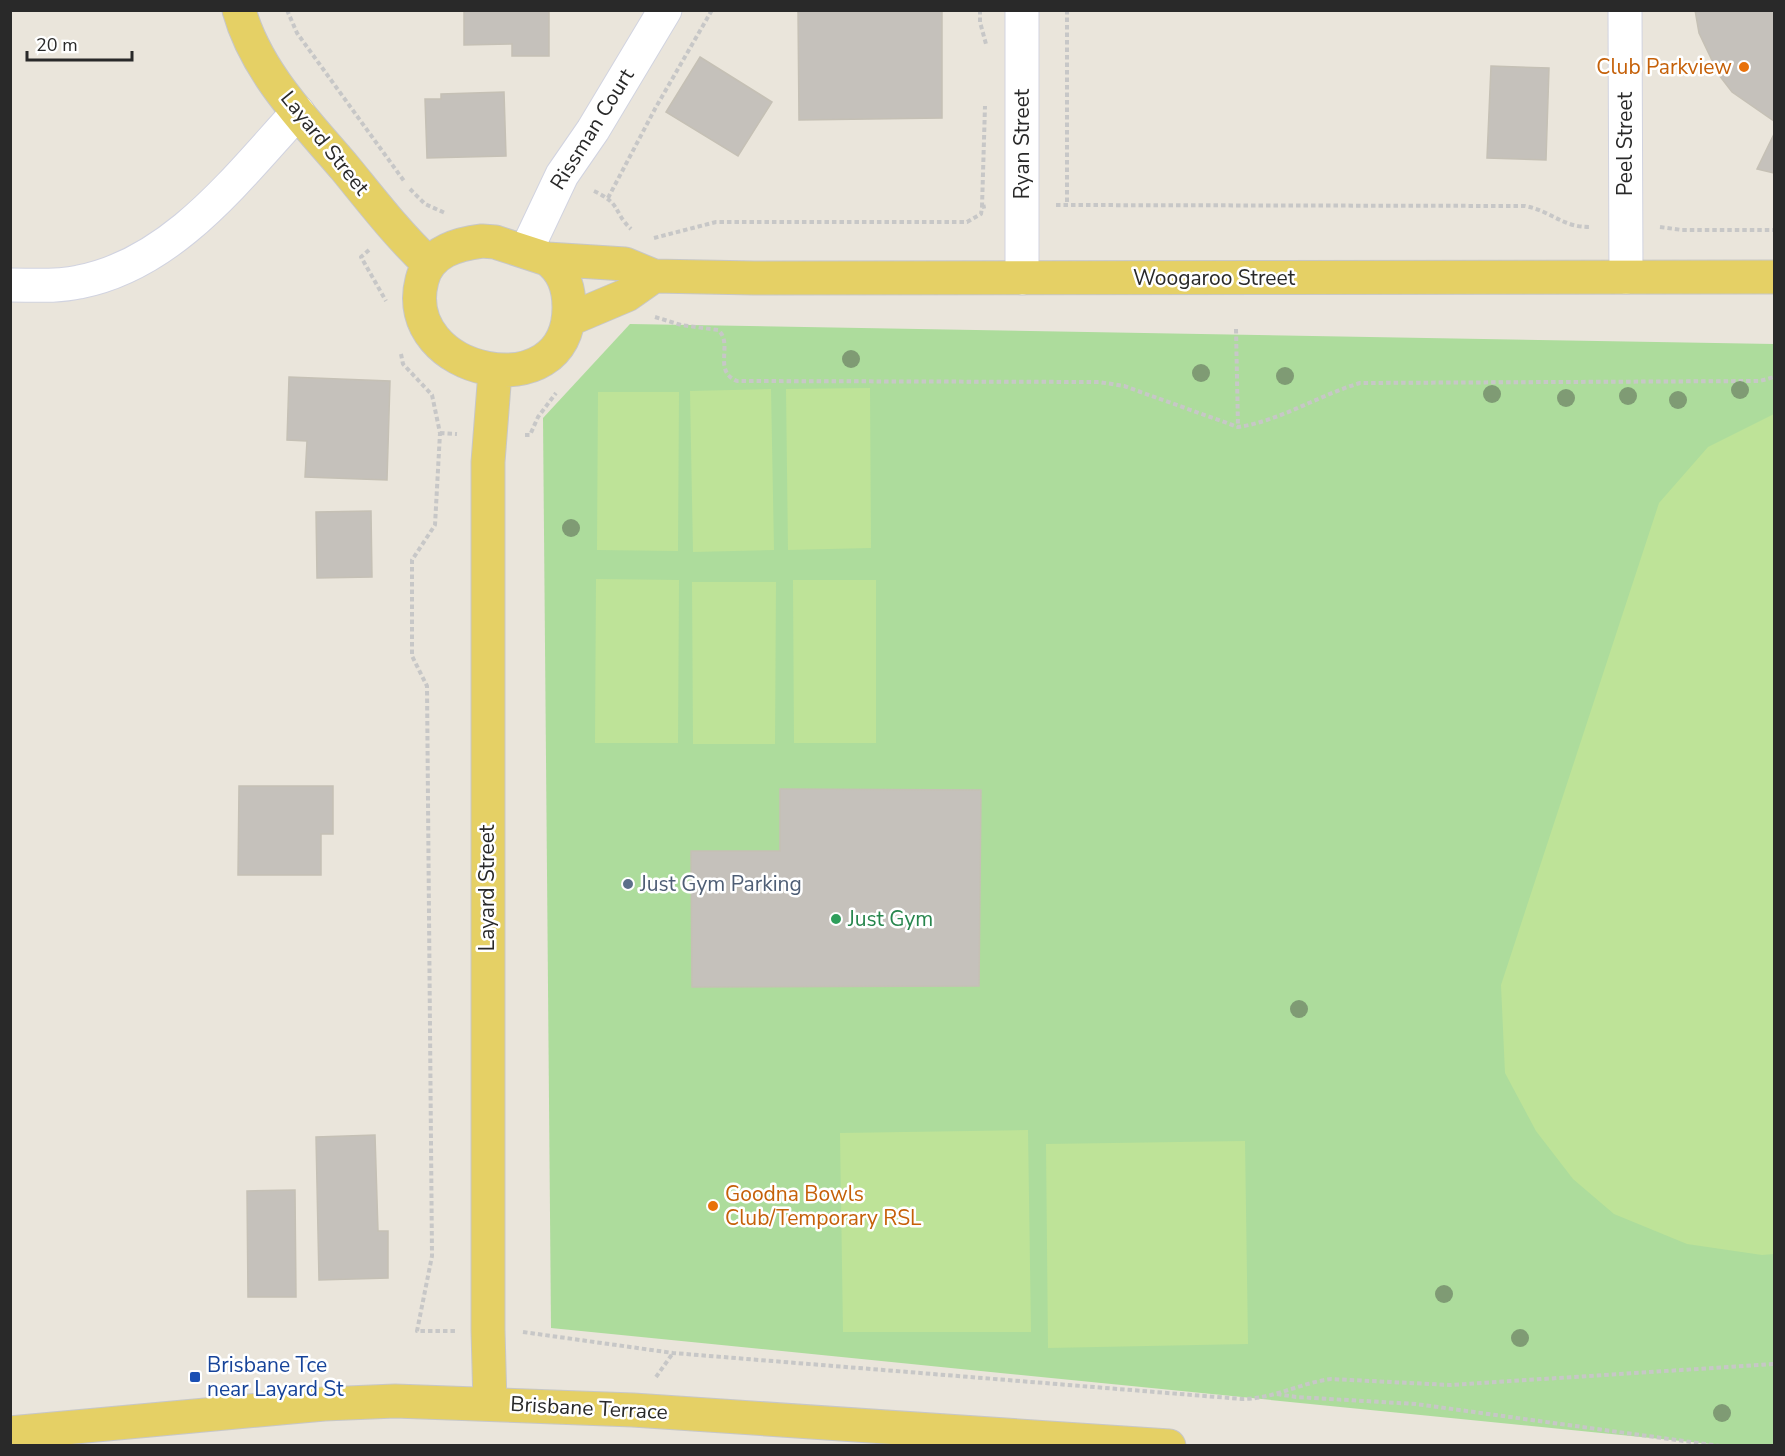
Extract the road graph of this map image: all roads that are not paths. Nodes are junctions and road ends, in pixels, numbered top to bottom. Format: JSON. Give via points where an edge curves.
{"nodes":[{"id":1,"x":239,"y":10,"type":"edge"},
{"id":2,"x":665,"y":10,"type":"edge"},
{"id":3,"x":1022,"y":10,"type":"edge"},
{"id":4,"x":1625,"y":10,"type":"edge"},
{"id":5,"x":298,"y":112,"type":"junction"},
{"id":6,"x":537,"y":255,"type":"junction"},
{"id":7,"x":429,"y":264,"type":"junction"},
{"id":8,"x":654,"y":276,"type":"junction"},
{"id":9,"x":1626,"y":277,"type":"junction"},
{"id":10,"x":1774,"y":277,"type":"edge"},
{"id":11,"x":1022,"y":278,"type":"junction"},
{"id":12,"x":10,"y":285,"type":"edge"},
{"id":13,"x":568,"y":320,"type":"junction"},
{"id":14,"x":495,"y":372,"type":"junction"},
{"id":15,"x":490,"y":1404,"type":"junction"},
{"id":16,"x":10,"y":1433,"type":"edge"},
{"id":17,"x":1169,"y":1446,"type":"edge"}],
"edges":[{"from":1,"to":5,"type":"main road","name":"Layard Street","via":[[255,54]]},
{"from":2,"to":6,"type":"street","name":"Rissman Court","via":[[562,175]]},
{"from":3,"to":11,"type":"street","name":"Ryan Street"},
{"from":4,"to":9,"type":"street","name":"Peel Street"},
{"from":5,"to":7,"type":"main road","name":"Layard Street"},
{"from":5,"to":12,"type":"street","via":[[180,234],[145,256],[106,275],[77,283]]},
{"from":6,"to":7,"type":"main road","via":[[495,242],[471,242],[449,249]]},
{"from":6,"to":8,"type":"main road","name":"Woogaroo Street","via":[[625,264]]},
{"from":6,"to":13,"type":"main road","via":[[555,264],[564,280],[569,299]]},
{"from":7,"to":14,"type":"main road","via":[[419,295],[427,332],[442,348]]},
{"from":8,"to":11,"type":"main road","name":"Woogaroo Street"},
{"from":8,"to":13,"type":"main road","via":[[627,295]]},
{"from":9,"to":10,"type":"main road","name":"Woogaroo Street"},
{"from":9,"to":11,"type":"main road","name":"Woogaroo Street"},
{"from":13,"to":14,"type":"main road","via":[[561,341],[548,356],[528,368]]},
{"from":14,"to":15,"type":"main road","name":"Layard Street","via":[[488,462]]},
{"from":15,"to":16,"type":"main road","name":"Brisbane Terrace","via":[[324,1404]]},
{"from":15,"to":17,"type":"main road","name":"Brisbane Terrace","via":[[840,1422]]}]}
